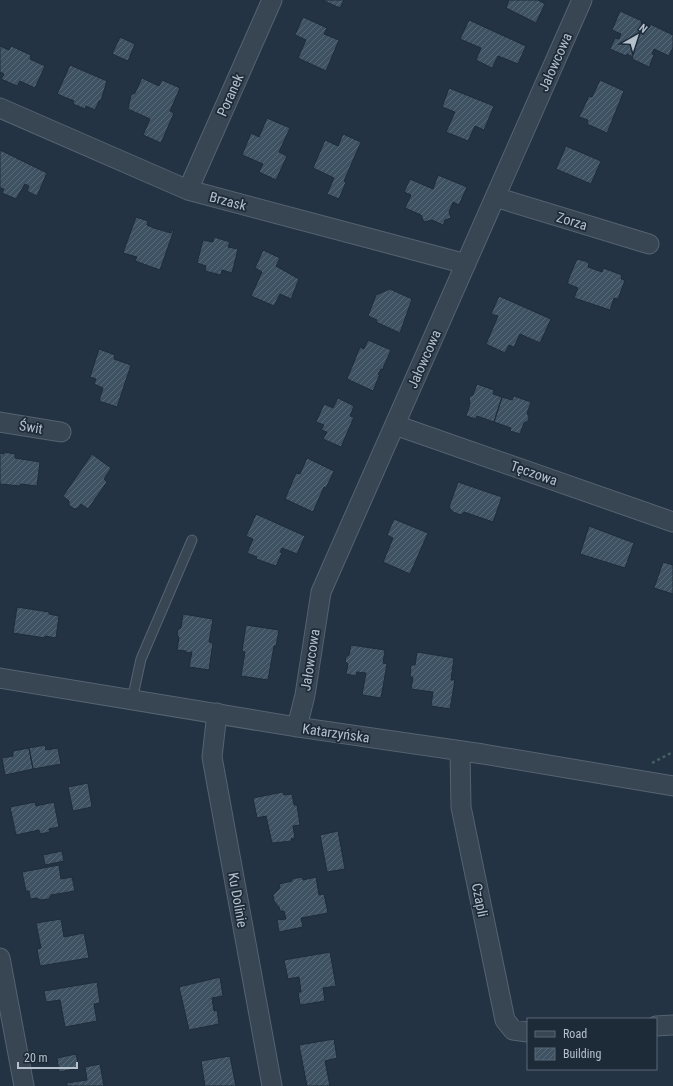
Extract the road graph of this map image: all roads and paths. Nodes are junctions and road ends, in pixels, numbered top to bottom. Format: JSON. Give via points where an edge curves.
{"nodes":[{"id":1,"x":272,"y":0,"type":"edge"},
{"id":2,"x":582,"y":0,"type":"edge"},
{"id":3,"x":0,"y":108,"type":"edge"},
{"id":4,"x":188,"y":190,"type":"junction"},
{"id":5,"x":495,"y":197,"type":"junction"},
{"id":6,"x":649,"y":244,"type":"dead end"},
{"id":7,"x":466,"y":264,"type":"junction"},
{"id":8,"x":0,"y":422,"type":"edge"},
{"id":9,"x":395,"y":424,"type":"junction"},
{"id":10,"x":61,"y":432,"type":"dead end"},
{"id":11,"x":673,"y":522,"type":"edge"},
{"id":12,"x":192,"y":540,"type":"dead end"},
{"id":13,"x":0,"y":678,"type":"edge"},
{"id":14,"x":132,"y":700,"type":"junction"},
{"id":15,"x":218,"y":713,"type":"junction"},
{"id":16,"x":297,"y":727,"type":"junction"},
{"id":17,"x":460,"y":751,"type":"junction"},
{"id":18,"x":673,"y":786,"type":"edge"},
{"id":19,"x":0,"y":958,"type":"edge"},
{"id":20,"x":3,"y":994,"type":"edge"},
{"id":21,"x":673,"y":1025,"type":"edge"},
{"id":22,"x":657,"y":1026,"type":"edge"},
{"id":23,"x":527,"y":1032,"type":"edge"},
{"id":24,"x":24,"y":1086,"type":"edge"},
{"id":25,"x":272,"y":1086,"type":"edge"}],
"edges":[{"from":1,"to":4,"type":"street","name":"Poranek"},
{"from":2,"to":5,"type":"street","name":"Jałowcowa"},
{"from":3,"to":4,"type":"street","name":"Brzask"},
{"from":4,"to":7,"type":"street","name":"Brzask"},
{"from":5,"to":6,"type":"street","name":"Zorza"},
{"from":5,"to":7,"type":"street","name":"Jałowcowa"},
{"from":7,"to":9,"type":"street","name":"Jałowcowa"},
{"from":8,"to":10,"type":"street","name":"Świt"},
{"from":9,"to":11,"type":"street","name":"Tęczowa"},
{"from":9,"to":16,"type":"street","name":"Jałowcowa","via":[[321,592]]},
{"from":12,"to":14,"type":"lane","via":[[141,659]]},
{"from":13,"to":14,"type":"street","name":"Katarzyńska"},
{"from":14,"to":15,"type":"street","name":"Katarzyńska"},
{"from":15,"to":16,"type":"street","name":"Katarzyńska"},
{"from":15,"to":25,"type":"street","name":"Ku Dolinie","via":[[212,757]]},
{"from":16,"to":17,"type":"street","name":"Katarzyńska"},
{"from":17,"to":18,"type":"street","name":"Katarzyńska"},
{"from":17,"to":23,"type":"street","name":"Czapli","via":[[461,807],[500,1003],[505,1020],[513,1030]]},
{"from":19,"to":20,"type":"street"},
{"from":20,"to":24,"type":"street"},
{"from":21,"to":22,"type":"street"}]}
